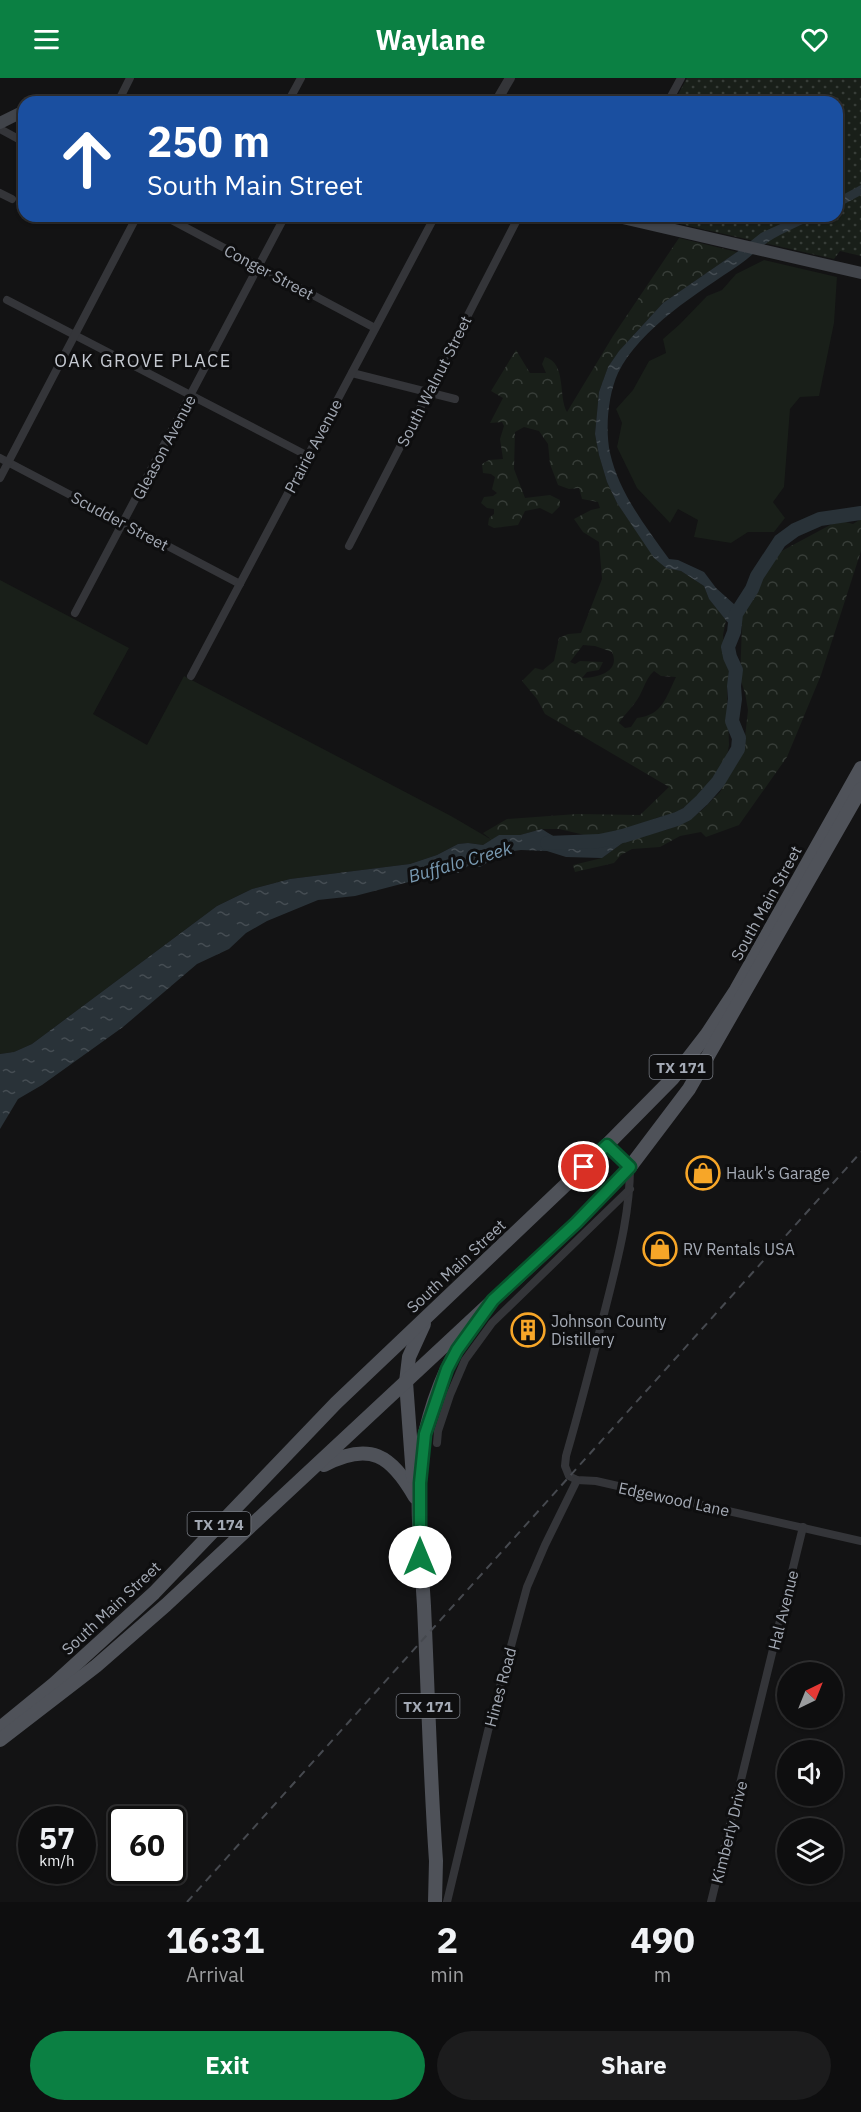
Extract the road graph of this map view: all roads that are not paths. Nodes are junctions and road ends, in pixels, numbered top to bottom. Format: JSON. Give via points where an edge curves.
{"nodes":[{"id":1,"x":130,"y":78,"type":"edge"},
{"id":2,"x":301,"y":78,"type":"edge"},
{"id":3,"x":510,"y":78,"type":"edge"},
{"id":4,"x":681,"y":78,"type":"edge"},
{"id":5,"x":121,"y":96,"type":"edge"},
{"id":6,"x":291,"y":96,"type":"edge"},
{"id":7,"x":500,"y":96,"type":"edge"},
{"id":8,"x":672,"y":96,"type":"edge"},
{"id":9,"x":18,"y":114,"type":"edge"},
{"id":10,"x":0,"y":123,"type":"edge"},
{"id":11,"x":0,"y":129,"type":"edge"},
{"id":12,"x":18,"y":139,"type":"edge"},
{"id":13,"x":0,"y":193,"type":"edge"},
{"id":14,"x":12,"y":199,"type":"dead end"},
{"id":15,"x":134,"y":222,"type":"edge"},
{"id":16,"x":175,"y":222,"type":"edge"},
{"id":17,"x":282,"y":222,"type":"edge"},
{"id":18,"x":432,"y":222,"type":"edge"},
{"id":19,"x":516,"y":222,"type":"edge"},
{"id":20,"x":640,"y":222,"type":"edge"},
{"id":21,"x":259,"y":267,"type":"junction"},
{"id":22,"x":861,"y":273,"type":"edge"},
{"id":23,"x":7,"y":300,"type":"dead end"},
{"id":24,"x":375,"y":328,"type":"junction"},
{"id":25,"x":74,"y":334,"type":"junction"},
{"id":26,"x":352,"y":373,"type":"junction"},
{"id":27,"x":429,"y":393,"type":"junction"},
{"id":28,"x":191,"y":397,"type":"junction"},
{"id":29,"x":454,"y":399,"type":"dead end"},
{"id":30,"x":308,"y":456,"type":"junction"},
{"id":31,"x":4,"y":460,"type":"edge"},
{"id":32,"x":0,"y":478,"type":"edge"},
{"id":33,"x":123,"y":523,"type":"junction"},
{"id":34,"x":350,"y":546,"type":"dead end"},
{"id":35,"x":240,"y":584,"type":"junction"},
{"id":36,"x":75,"y":613,"type":"dead end"},
{"id":37,"x":191,"y":676,"type":"dead end"},
{"id":38,"x":861,"y":768,"type":"edge"},
{"id":39,"x":861,"y":789,"type":"edge"},
{"id":40,"x":801,"y":885,"type":"junction"},
{"id":41,"x":607,"y":1145,"type":"junction"},
{"id":42,"x":630,"y":1167,"type":"junction"},
{"id":43,"x":630,"y":1188,"type":"junction"},
{"id":44,"x":493,"y":1300,"type":"junction"},
{"id":45,"x":431,"y":1311,"type":"junction"},
{"id":46,"x":406,"y":1382,"type":"junction"},
{"id":47,"x":437,"y":1443,"type":"dead end"},
{"id":48,"x":306,"y":1475,"type":"junction"},
{"id":49,"x":577,"y":1480,"type":"junction"},
{"id":50,"x":415,"y":1497,"type":"junction"},
{"id":51,"x":803,"y":1527,"type":"junction"},
{"id":52,"x":861,"y":1541,"type":"edge"},
{"id":53,"x":420,"y":1557,"type":"junction"},
{"id":54,"x":0,"y":1728,"type":"edge"},
{"id":55,"x":0,"y":1740,"type":"edge"},
{"id":56,"x":746,"y":1762,"type":"joint"},
{"id":57,"x":435,"y":1902,"type":"edge"},
{"id":58,"x":447,"y":1902,"type":"edge"},
{"id":59,"x":711,"y":1902,"type":"edge"}],
"edges":[{"from":1,"to":5,"type":"street"},
{"from":2,"to":6,"type":"street"},
{"from":3,"to":7,"type":"street"},
{"from":4,"to":8,"type":"street"},
{"from":9,"to":10,"type":"main road"},
{"from":11,"to":12,"type":"street"},
{"from":13,"to":14,"type":"street"},
{"from":15,"to":25,"type":"street"},
{"from":16,"to":21,"type":"street","name":"Conger Street"},
{"from":17,"to":21,"type":"street","name":"Gleason Avenue"},
{"from":18,"to":24,"type":"street","name":"Prairie Avenue"},
{"from":19,"to":27,"type":"street","name":"South Walnut Street"},
{"from":20,"to":22,"type":"main road"},
{"from":21,"to":24,"type":"street","name":"Conger Street"},
{"from":21,"to":28,"type":"street","name":"Gleason Avenue"},
{"from":23,"to":25,"type":"street"},
{"from":24,"to":26,"type":"street","name":"Prairie Avenue"},
{"from":25,"to":28,"type":"street"},
{"from":25,"to":31,"type":"street"},
{"from":26,"to":27,"type":"street"},
{"from":26,"to":30,"type":"street","name":"Prairie Avenue"},
{"from":27,"to":29,"type":"street"},
{"from":27,"to":34,"type":"street","name":"South Walnut Street"},
{"from":28,"to":30,"type":"street"},
{"from":28,"to":33,"type":"street","name":"Gleason Avenue"},
{"from":30,"to":35,"type":"street","name":"Prairie Avenue"},
{"from":31,"to":32,"type":"street"},
{"from":31,"to":33,"type":"street","name":"Scudder Street"},
{"from":33,"to":35,"type":"street","name":"Scudder Street"},
{"from":33,"to":36,"type":"street","name":"Gleason Avenue"},
{"from":35,"to":37,"type":"street","name":"Prairie Avenue"},
{"from":38,"to":40,"type":"main road","name":"South Main Street","number":"TX 171"},
{"from":39,"to":40,"type":"main road","name":"South Main Street","number":"TX 171"},
{"from":40,"to":41,"type":"main road","name":"South Main Street","number":"TX 171","via":[[707,1034],[673,1077]]},
{"from":40,"to":42,"type":"main road","name":"South Main Street","number":"TX 171","via":[[689,1089]]},
{"from":41,"to":42,"type":"street"},
{"from":41,"to":45,"type":"main road","name":"South Main Street","number":"TX 171"},
{"from":42,"to":43,"type":"street"},
{"from":42,"to":44,"type":"main road","name":"South Main Street","number":"TX 171"},
{"from":43,"to":47,"type":"street","via":[[492,1323],[465,1360],[450,1395]]},
{"from":43,"to":49,"type":"street","via":[[623,1234],[566,1456],[569,1476]]},
{"from":44,"to":46,"type":"main road","name":"South Main Street","number":"TX 174"},
{"from":44,"to":53,"type":"main road","number":"TX 171","via":[[447,1369],[425,1434],[420,1483]]},
{"from":45,"to":46,"type":"main road","number":"TX 171","via":[[408,1357]]},
{"from":45,"to":54,"type":"main road","name":"South Main Street","number":"TX 174","via":[[336,1403],[154,1593]]},
{"from":46,"to":48,"type":"main road","name":"South Main Street","number":"TX 174"},
{"from":46,"to":50,"type":"main road","number":"TX 171"},
{"from":48,"to":50,"type":"main road","via":[[340,1456],[377,1456],[403,1475]]},
{"from":48,"to":55,"type":"main road","name":"South Main Street","number":"TX 174","via":[[96,1666]]},
{"from":49,"to":51,"type":"street","name":"Edgewood Lane"},
{"from":49,"to":58,"type":"street","name":"Hines Road","via":[[527,1587]]},
{"from":50,"to":53,"type":"main road","number":"TX 171"},
{"from":51,"to":52,"type":"street","name":"Edgewood Lane"},
{"from":51,"to":56,"type":"street","name":"Hal Avenue"},
{"from":53,"to":57,"type":"main road","number":"TX 171"},
{"from":56,"to":59,"type":"street","name":"Kimberly Drive"}]}
